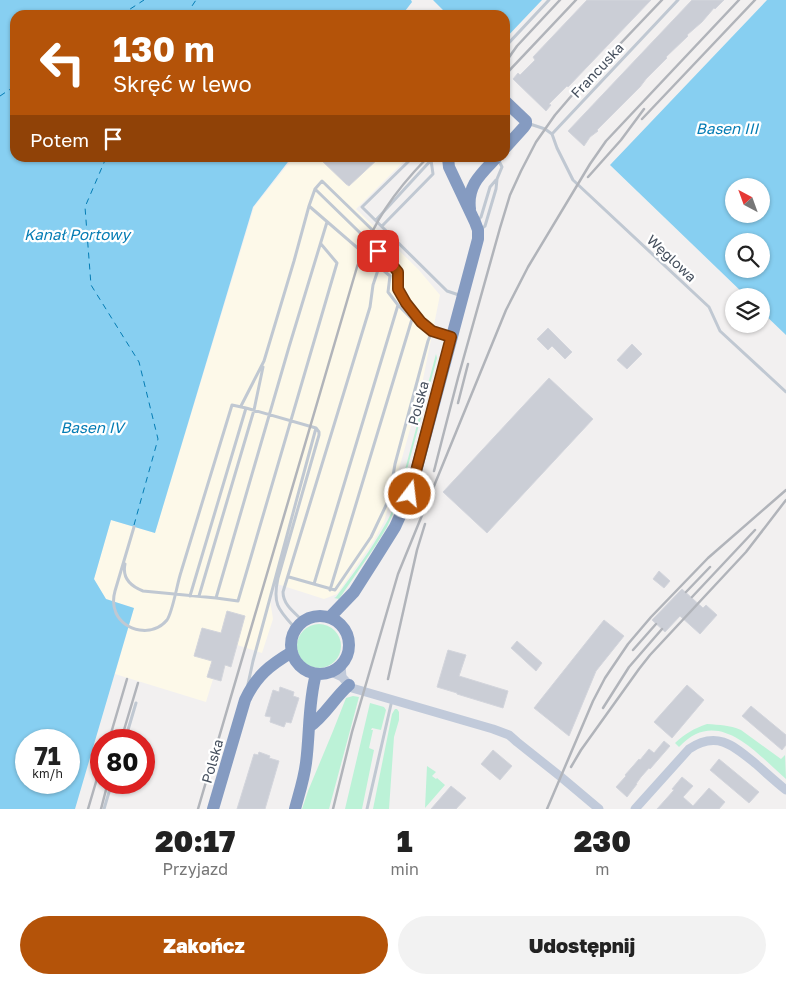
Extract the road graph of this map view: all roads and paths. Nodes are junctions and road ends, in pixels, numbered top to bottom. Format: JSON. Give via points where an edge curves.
{"nodes":[{"id":1,"x":549,"y":0,"type":"edge"},
{"id":2,"x":678,"y":0,"type":"edge"},
{"id":3,"x":510,"y":42,"type":"edge"},
{"id":4,"x":510,"y":106,"type":"edge"},
{"id":5,"x":526,"y":122,"type":"junction"},
{"id":6,"x":552,"y":134,"type":"junction"},
{"id":7,"x":510,"y":142,"type":"edge"},
{"id":8,"x":408,"y":162,"type":"edge"},
{"id":9,"x":429,"y":162,"type":"edge"},
{"id":10,"x":432,"y":162,"type":"edge"},
{"id":11,"x":448,"y":162,"type":"edge"},
{"id":12,"x":492,"y":162,"type":"edge"},
{"id":13,"x":499,"y":162,"type":"edge"},
{"id":14,"x":497,"y":179,"type":"junction"},
{"id":15,"x":315,"y":189,"type":"junction"},
{"id":16,"x":309,"y":206,"type":"junction"},
{"id":17,"x":376,"y":220,"type":"junction"},
{"id":18,"x":474,"y":221,"type":"junction"},
{"id":19,"x":327,"y":222,"type":"junction"},
{"id":20,"x":382,"y":226,"type":"junction"},
{"id":21,"x":320,"y":243,"type":"junction"},
{"id":22,"x":389,"y":261,"type":"junction"},
{"id":23,"x":379,"y":267,"type":"junction"},
{"id":24,"x":463,"y":296,"type":"junction"},
{"id":25,"x":398,"y":305,"type":"junction"},
{"id":26,"x":432,"y":331,"type":"junction"},
{"id":27,"x":451,"y":337,"type":"junction"},
{"id":28,"x":264,"y":362,"type":"junction"},
{"id":29,"x":786,"y":392,"type":"edge"},
{"id":30,"x":241,"y":406,"type":"junction"},
{"id":31,"x":246,"y":408,"type":"junction"},
{"id":32,"x":254,"y":410,"type":"junction"},
{"id":33,"x":270,"y":415,"type":"junction"},
{"id":34,"x":290,"y":420,"type":"junction"},
{"id":35,"x":316,"y":428,"type":"junction"},
{"id":36,"x":289,"y":577,"type":"junction"},
{"id":37,"x":314,"y":584,"type":"junction"},
{"id":38,"x":330,"y":590,"type":"junction"},
{"id":39,"x":190,"y":596,"type":"junction"},
{"id":40,"x":199,"y":596,"type":"junction"},
{"id":41,"x":216,"y":598,"type":"junction"},
{"id":42,"x":336,"y":620,"type":"junction"},
{"id":43,"x":299,"y":625,"type":"junction"},
{"id":44,"x":292,"y":652,"type":"junction"},
{"id":45,"x":316,"y":674,"type":"junction"},
{"id":46,"x":341,"y":675,"type":"junction"},
{"id":47,"x":392,"y":699,"type":"junction"},
{"id":48,"x":136,"y":703,"type":"dead end"},
{"id":49,"x":243,"y":708,"type":"junction"},
{"id":50,"x":309,"y":727,"type":"junction"},
{"id":51,"x":128,"y":729,"type":"edge"},
{"id":52,"x":786,"y":790,"type":"edge"},
{"id":53,"x":108,"y":794,"type":"edge"},
{"id":54,"x":104,"y":809,"type":"edge"},
{"id":55,"x":213,"y":809,"type":"edge"},
{"id":56,"x":295,"y":809,"type":"edge"},
{"id":57,"x":367,"y":809,"type":"edge"},
{"id":58,"x":598,"y":809,"type":"edge"},
{"id":59,"x":635,"y":809,"type":"edge"}],
"edges":[{"from":1,"to":3,"type":"lane"},
{"from":2,"to":6,"type":"lane","name":"Francuska"},
{"from":4,"to":5,"type":"highway"},
{"from":5,"to":6,"type":"lane"},
{"from":5,"to":7,"type":"highway"},
{"from":6,"to":29,"type":"lane","name":"Węglowa","via":[[573,180],[708,308],[720,331]]},
{"from":8,"to":17,"type":"lane","via":[[362,207]]},
{"from":9,"to":17,"type":"lane"},
{"from":10,"to":20,"type":"lane","via":[[433,174]]},
{"from":11,"to":18,"type":"highway"},
{"from":12,"to":18,"type":"highway","name":"Polska","via":[[472,186],[469,202]]},
{"from":13,"to":14,"type":"lane","via":[[502,167]]},
{"from":14,"to":18,"type":"lane","via":[[490,187],[481,217]]},
{"from":14,"to":18,"type":"lane","via":[[485,226]]},
{"from":15,"to":16,"type":"lane"},
{"from":15,"to":22,"type":"lane"},
{"from":15,"to":22,"type":"lane","via":[[322,181],[386,243],[393,250]]},
{"from":16,"to":19,"type":"lane"},
{"from":16,"to":28,"type":"lane"},
{"from":17,"to":20,"type":"lane"},
{"from":18,"to":24,"type":"highway","name":"Polska","via":[[478,239]]},
{"from":19,"to":21,"type":"lane"},
{"from":19,"to":23,"type":"lane"},
{"from":20,"to":24,"type":"lane","via":[[447,291]]},
{"from":21,"to":33,"type":"lane"},
{"from":21,"to":34,"type":"lane","via":[[337,263]]},
{"from":22,"to":23,"type":"lane"},
{"from":22,"to":26,"type":"lane","via":[[398,272],[398,289],[402,296]]},
{"from":23,"to":25,"type":"lane","via":[[390,276],[388,292]]},
{"from":23,"to":36,"type":"lane","via":[[370,307]]},
{"from":24,"to":27,"type":"highway","name":"Polska"},
{"from":25,"to":37,"type":"lane"},
{"from":25,"to":38,"type":"lane","via":[[412,319]]},
{"from":26,"to":27,"type":"lane"},
{"from":26,"to":38,"type":"lane","via":[[395,464],[389,499],[371,537],[336,590]]},
{"from":27,"to":42,"type":"highway","name":"Polska","via":[[410,494],[395,527]]},
{"from":28,"to":30,"type":"lane"},
{"from":28,"to":32,"type":"lane"},
{"from":30,"to":31,"type":"lane"},
{"from":30,"to":39,"type":"lane","via":[[232,405],[178,580],[170,613],[167,620],[155,629],[132,629],[120,619],[113,598],[134,527],[124,567],[128,582],[143,592]]},
{"from":31,"to":32,"type":"lane"},
{"from":31,"to":39,"type":"lane"},
{"from":32,"to":33,"type":"lane"},
{"from":32,"to":40,"type":"lane"},
{"from":33,"to":34,"type":"lane"},
{"from":33,"to":41,"type":"lane"},
{"from":34,"to":35,"type":"lane"},
{"from":34,"to":41,"type":"lane","via":[[238,601]]},
{"from":35,"to":43,"type":"lane","via":[[319,435],[276,586],[279,609]]},
{"from":35,"to":49,"type":"lane","via":[[251,667]]},
{"from":36,"to":37,"type":"lane"},
{"from":36,"to":43,"type":"lane","via":[[283,592],[284,600]]},
{"from":37,"to":38,"type":"lane"},
{"from":39,"to":40,"type":"lane"},
{"from":40,"to":41,"type":"lane"},
{"from":42,"to":43,"type":"highway","via":[[321,615]]},
{"from":42,"to":46,"type":"highway","via":[[347,631],[350,640]]},
{"from":43,"to":44,"type":"highway","via":[[292,636]]},
{"from":44,"to":45,"type":"highway","via":[[300,666]]},
{"from":44,"to":49,"type":"highway","name":"Polska","via":[[263,673],[250,689]]},
{"from":45,"to":46,"type":"highway"},
{"from":45,"to":50,"type":"highway"},
{"from":46,"to":47,"type":"street","via":[[352,688]]},
{"from":46,"to":50,"type":"highway","via":[[336,698]]},
{"from":47,"to":57,"type":"lane"},
{"from":47,"to":58,"type":"street","via":[[509,736]]},
{"from":48,"to":51,"type":"lane"},
{"from":49,"to":55,"type":"highway","name":"Polska"},
{"from":50,"to":56,"type":"highway","via":[[306,765]]},
{"from":52,"to":59,"type":"street","via":[[733,746],[706,741],[689,749]]},
{"from":53,"to":54,"type":"lane"}]}
